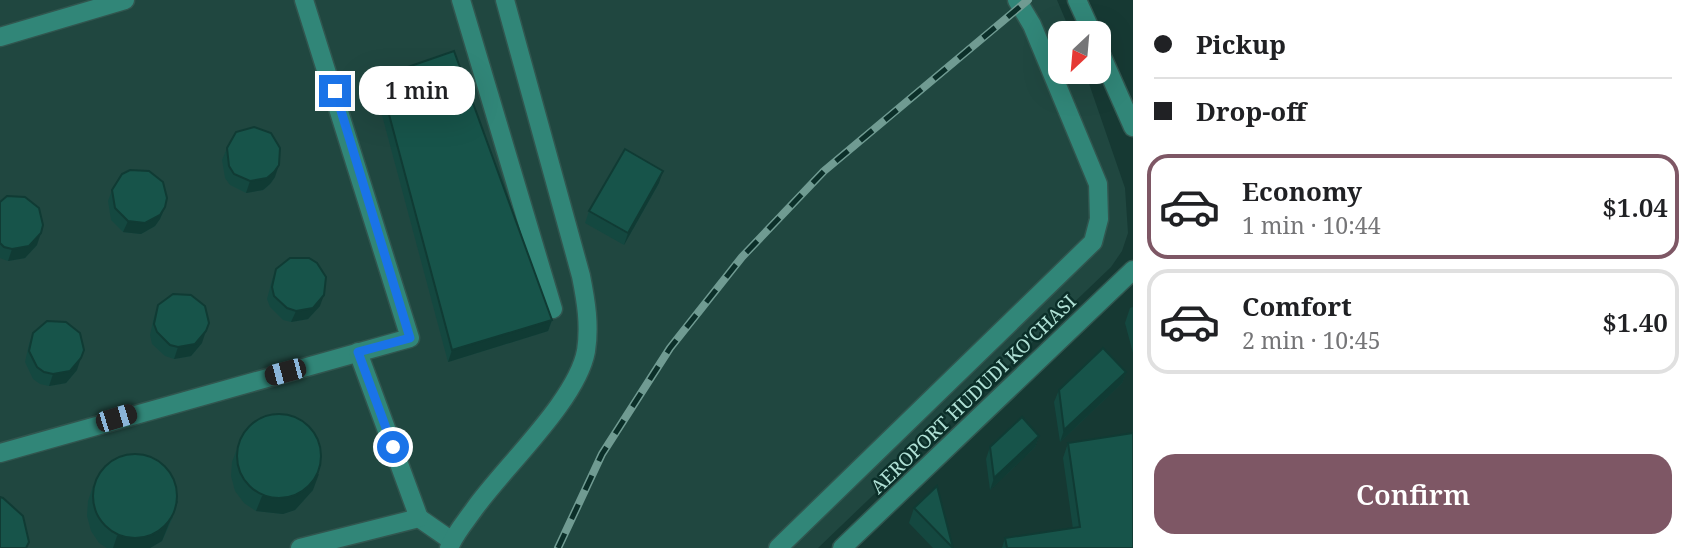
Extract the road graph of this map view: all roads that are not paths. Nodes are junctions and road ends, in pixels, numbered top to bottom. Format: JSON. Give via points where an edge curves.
{"nodes":[{"id":1,"x":125,"y":0,"type":"edge"},
{"id":2,"x":304,"y":0,"type":"edge"},
{"id":3,"x":461,"y":0,"type":"edge"},
{"id":4,"x":505,"y":0,"type":"edge"},
{"id":5,"x":1017,"y":0,"type":"edge"},
{"id":6,"x":1077,"y":0,"type":"edge"},
{"id":7,"x":1087,"y":21,"type":"edge"},
{"id":8,"x":0,"y":37,"type":"edge"},
{"id":9,"x":1111,"y":77,"type":"edge"},
{"id":10,"x":1133,"y":127,"type":"edge"},
{"id":11,"x":1133,"y":270,"type":"edge"},
{"id":12,"x":553,"y":309,"type":"dead end"},
{"id":13,"x":358,"y":352,"type":"junction"},
{"id":14,"x":0,"y":453,"type":"edge"},
{"id":15,"x":419,"y":518,"type":"junction"},
{"id":16,"x":450,"y":545,"type":"edge"},
{"id":17,"x":300,"y":548,"type":"edge"},
{"id":18,"x":778,"y":548,"type":"edge"},
{"id":19,"x":842,"y":548,"type":"edge"}],
"edges":[{"from":1,"to":8,"type":"street"},
{"from":2,"to":13,"type":"street","via":[[410,338]]},
{"from":3,"to":12,"type":"street"},
{"from":4,"to":16,"type":"street","via":[[581,276],[588,313],[586,353],[554,412],[497,477]]},
{"from":5,"to":18,"type":"street","via":[[1098,184],[1099,219],[1093,242]]},
{"from":6,"to":7,"type":"street"},
{"from":9,"to":10,"type":"street"},
{"from":11,"to":19,"type":"street","name":"AEROPORT HUDUDI KO'CHASI"},
{"from":13,"to":14,"type":"street"},
{"from":13,"to":15,"type":"street"},
{"from":15,"to":16,"type":"street"},
{"from":15,"to":17,"type":"street"}]}
